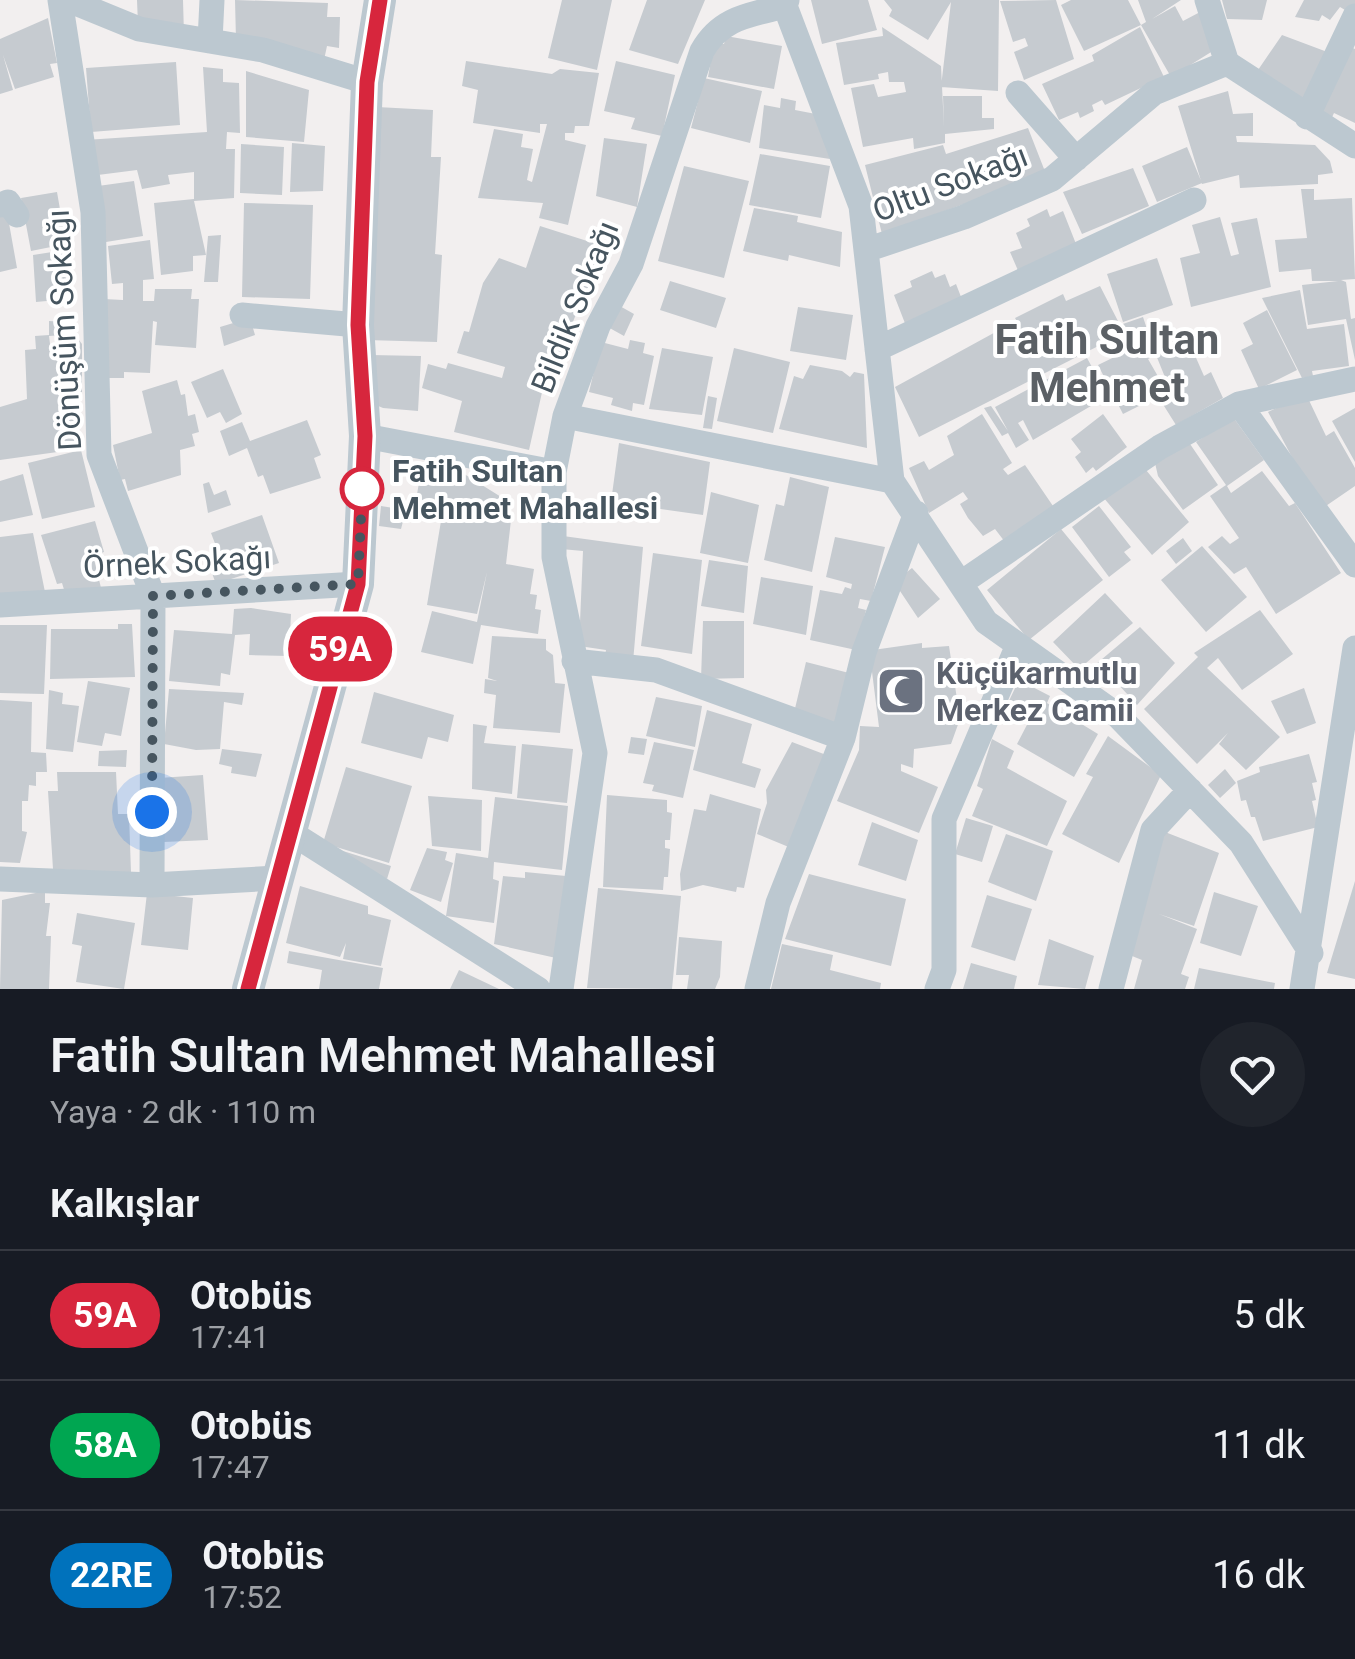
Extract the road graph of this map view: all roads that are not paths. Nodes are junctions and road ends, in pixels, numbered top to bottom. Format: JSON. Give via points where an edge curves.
{"nodes":[{"id":1,"x":60,"y":0,"type":"edge"},
{"id":2,"x":68,"y":0,"type":"edge"},
{"id":3,"x":212,"y":0,"type":"edge"},
{"id":4,"x":380,"y":0,"type":"edge"},
{"id":5,"x":1208,"y":0,"type":"edge"},
{"id":6,"x":786,"y":3,"type":"edge"},
{"id":7,"x":1355,"y":16,"type":"edge"},
{"id":8,"x":210,"y":41,"type":"junction"},
{"id":9,"x":1227,"y":63,"type":"junction"},
{"id":10,"x":367,"y":82,"type":"junction"},
{"id":11,"x":1018,"y":93,"type":"dead end"},
{"id":12,"x":1307,"y":117,"type":"junction"},
{"id":13,"x":1355,"y":146,"type":"edge"},
{"id":14,"x":1076,"y":159,"type":"junction"},
{"id":15,"x":1194,"y":200,"type":"dead end"},
{"id":16,"x":866,"y":250,"type":"junction"},
{"id":17,"x":242,"y":315,"type":"dead end"},
{"id":18,"x":358,"y":325,"type":"junction"},
{"id":19,"x":878,"y":349,"type":"junction"},
{"id":20,"x":1355,"y":379,"type":"edge"},
{"id":21,"x":1239,"y":404,"type":"junction"},
{"id":22,"x":564,"y":416,"type":"junction"},
{"id":23,"x":365,"y":436,"type":"junction"},
{"id":24,"x":554,"y":472,"type":"junction"},
{"id":25,"x":892,"y":481,"type":"junction"},
{"id":26,"x":916,"y":513,"type":"junction"},
{"id":27,"x":1355,"y":565,"type":"edge"},
{"id":28,"x":961,"y":583,"type":"junction"},
{"id":29,"x":358,"y":584,"type":"junction"},
{"id":30,"x":153,"y":596,"type":"junction"},
{"id":31,"x":0,"y":605,"type":"edge"},
{"id":32,"x":1018,"y":645,"type":"junction"},
{"id":33,"x":1355,"y":648,"type":"edge"},
{"id":34,"x":574,"y":661,"type":"junction"},
{"id":35,"x":843,"y":738,"type":"junction"},
{"id":36,"x":1190,"y":790,"type":"junction"},
{"id":37,"x":290,"y":832,"type":"junction"},
{"id":38,"x":278,"y":878,"type":"junction"},
{"id":39,"x":0,"y":880,"type":"edge"},
{"id":40,"x":152,"y":885,"type":"junction"},
{"id":41,"x":1311,"y":953,"type":"junction"},
{"id":42,"x":248,"y":989,"type":"edge"},
{"id":43,"x":538,"y":989,"type":"edge"},
{"id":44,"x":561,"y":989,"type":"edge"},
{"id":45,"x":757,"y":989,"type":"edge"},
{"id":46,"x":937,"y":989,"type":"edge"},
{"id":47,"x":1111,"y":989,"type":"edge"},
{"id":48,"x":1302,"y":989,"type":"edge"}],
"edges":[{"from":1,"to":30,"type":"street","name":"Dönüşüm Sokağı","via":[[93,212],[100,455]]},
{"from":2,"to":8,"type":"street","via":[[138,29]]},
{"from":3,"to":8,"type":"street"},
{"from":4,"to":10,"type":"street"},
{"from":5,"to":9,"type":"street"},
{"from":6,"to":16,"type":"street","via":[[861,206]]},
{"from":6,"to":22,"type":"street","name":"Bildik Sokağı","via":[[731,19],[702,51],[632,264],[598,326]]},
{"from":7,"to":12,"type":"street"},
{"from":8,"to":10,"type":"street"},
{"from":9,"to":12,"type":"street"},
{"from":9,"to":14,"type":"street","name":"Oltu Sokağı","via":[[1154,93]]},
{"from":10,"to":18,"type":"street"},
{"from":11,"to":14,"type":"street"},
{"from":12,"to":13,"type":"street"},
{"from":14,"to":16,"type":"street","name":"Oltu Sokağı","via":[[1052,179]]},
{"from":15,"to":19,"type":"street"},
{"from":16,"to":19,"type":"street"},
{"from":17,"to":18,"type":"street"},
{"from":18,"to":23,"type":"street"},
{"from":19,"to":25,"type":"street"},
{"from":20,"to":21,"type":"street"},
{"from":21,"to":27,"type":"street"},
{"from":21,"to":28,"type":"street","via":[[1160,447]]},
{"from":22,"to":24,"type":"street","name":"Bildik Sokağı"},
{"from":22,"to":25,"type":"street"},
{"from":23,"to":24,"type":"street"},
{"from":23,"to":29,"type":"street"},
{"from":24,"to":34,"type":"street","name":"Bildik Sokağı","via":[[554,558]]},
{"from":25,"to":26,"type":"street"},
{"from":26,"to":28,"type":"street"},
{"from":26,"to":35,"type":"street","via":[[864,652]]},
{"from":28,"to":32,"type":"street","via":[[986,622]]},
{"from":29,"to":30,"type":"street","name":"Örnek Sokağı"},
{"from":29,"to":37,"type":"street"},
{"from":30,"to":31,"type":"street","name":"Örnek Sokağı"},
{"from":30,"to":40,"type":"street","name":"Dönüşüm Sokağı"},
{"from":32,"to":36,"type":"street","via":[[1117,715]]},
{"from":32,"to":46,"type":"street","via":[[944,819],[944,970]]},
{"from":33,"to":41,"type":"street"},
{"from":34,"to":35,"type":"street","via":[[656,670]]},
{"from":34,"to":44,"type":"street","name":"Bildik Sokağı","via":[[595,753]]},
{"from":35,"to":45,"type":"street","via":[[778,903]]},
{"from":36,"to":41,"type":"street","via":[[1242,843]]},
{"from":36,"to":47,"type":"street","via":[[1153,830]]},
{"from":37,"to":38,"type":"street"},
{"from":37,"to":43,"type":"street"},
{"from":38,"to":40,"type":"street"},
{"from":38,"to":42,"type":"street"},
{"from":39,"to":40,"type":"street"},
{"from":41,"to":48,"type":"street"}]}
